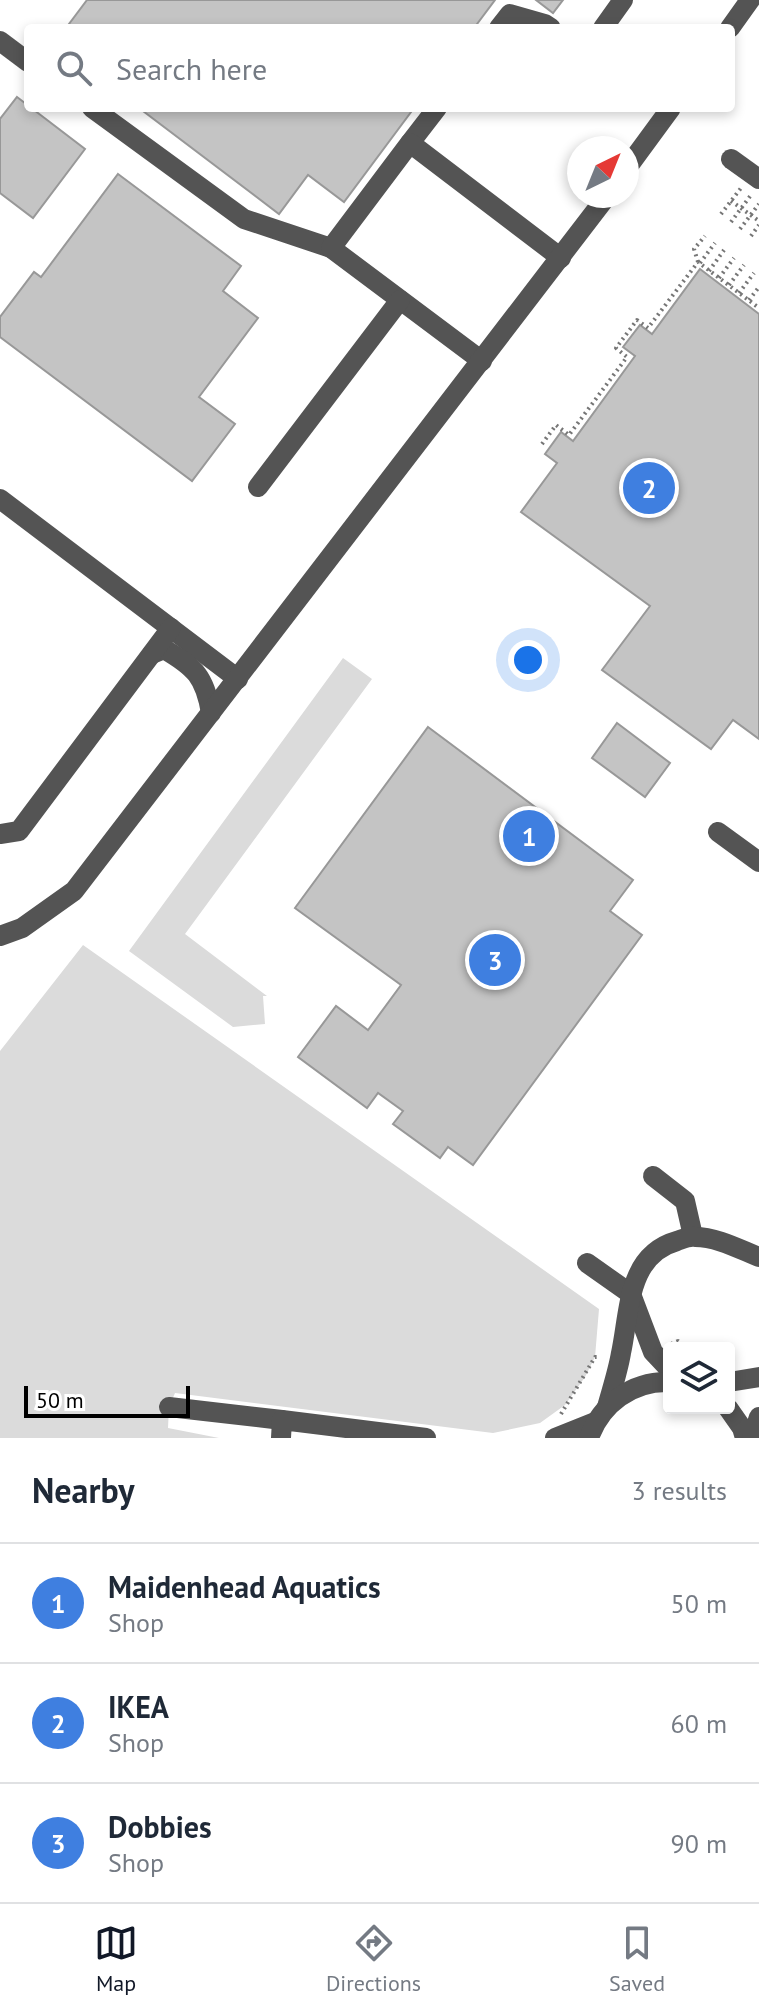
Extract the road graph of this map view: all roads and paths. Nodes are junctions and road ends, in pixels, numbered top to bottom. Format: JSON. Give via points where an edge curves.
{"nodes":[{"id":1,"x":623,"y":0,"type":"edge"},
{"id":2,"x":750,"y":0,"type":"edge"},
{"id":3,"x":502,"y":24,"type":"edge"},
{"id":4,"x":545,"y":24,"type":"edge"},
{"id":5,"x":606,"y":24,"type":"edge"},
{"id":6,"x":733,"y":24,"type":"edge"},
{"id":7,"x":0,"y":41,"type":"edge"},
{"id":8,"x":24,"y":59,"type":"edge"},
{"id":9,"x":97,"y":112,"type":"edge"},
{"id":10,"x":434,"y":112,"type":"edge"},
{"id":11,"x":663,"y":112,"type":"edge"},
{"id":12,"x":410,"y":143,"type":"junction"},
{"id":13,"x":639,"y":150,"type":"edge"},
{"id":14,"x":731,"y":159,"type":"dead end"},
{"id":15,"x":751,"y":187,"type":"edge"},
{"id":16,"x":731,"y":201,"type":"junction"},
{"id":17,"x":759,"y":204,"type":"edge"},
{"id":18,"x":598,"y":208,"type":"edge"},
{"id":19,"x":741,"y":208,"type":"junction"},
{"id":20,"x":721,"y":214,"type":"dead end"},
{"id":21,"x":751,"y":215,"type":"junction"},
{"id":22,"x":731,"y":222,"type":"dead end"},
{"id":23,"x":759,"y":223,"type":"edge"},
{"id":24,"x":740,"y":229,"type":"dead end"},
{"id":25,"x":705,"y":236,"type":"dead end"},
{"id":26,"x":751,"y":236,"type":"dead end"},
{"id":27,"x":715,"y":243,"type":"dead end"},
{"id":28,"x":331,"y":248,"type":"junction"},
{"id":29,"x":724,"y":250,"type":"dead end"},
{"id":30,"x":561,"y":258,"type":"junction"},
{"id":31,"x":734,"y":258,"type":"dead end"},
{"id":32,"x":699,"y":262,"type":"junction"},
{"id":33,"x":744,"y":265,"type":"dead end"},
{"id":34,"x":709,"y":271,"type":"junction"},
{"id":35,"x":754,"y":273,"type":"dead end"},
{"id":36,"x":719,"y":278,"type":"junction"},
{"id":37,"x":729,"y":285,"type":"junction"},
{"id":38,"x":759,"y":287,"type":"edge"},
{"id":39,"x":739,"y":293,"type":"junction"},
{"id":40,"x":400,"y":300,"type":"junction"},
{"id":41,"x":749,"y":300,"type":"junction"},
{"id":42,"x":759,"y":308,"type":"edge"},
{"id":43,"x":482,"y":361,"type":"junction"},
{"id":44,"x":542,"y":444,"type":"dead end"},
{"id":45,"x":258,"y":487,"type":"dead end"},
{"id":46,"x":0,"y":499,"type":"edge"},
{"id":47,"x":171,"y":628,"type":"junction"},
{"id":48,"x":152,"y":654,"type":"junction"},
{"id":49,"x":238,"y":679,"type":"junction"},
{"id":50,"x":211,"y":713,"type":"junction"},
{"id":51,"x":718,"y":832,"type":"dead end"},
{"id":52,"x":0,"y":834,"type":"edge"},
{"id":53,"x":759,"y":862,"type":"edge"},
{"id":54,"x":0,"y":936,"type":"edge"},
{"id":55,"x":653,"y":1176,"type":"dead end"},
{"id":56,"x":693,"y":1236,"type":"junction"},
{"id":57,"x":759,"y":1257,"type":"edge"},
{"id":58,"x":587,"y":1263,"type":"dead end"},
{"id":59,"x":631,"y":1294,"type":"junction"},
{"id":60,"x":663,"y":1363,"type":"edge"},
{"id":61,"x":759,"y":1377,"type":"edge"},
{"id":62,"x":735,"y":1381,"type":"edge"},
{"id":63,"x":663,"y":1383,"type":"edge"},
{"id":64,"x":169,"y":1407,"type":"dead end"},
{"id":65,"x":732,"y":1414,"type":"edge"},
{"id":66,"x":759,"y":1417,"type":"edge"},
{"id":67,"x":597,"y":1422,"type":"edge"},
{"id":68,"x":281,"y":1429,"type":"edge"},
{"id":69,"x":426,"y":1438,"type":"edge"},
{"id":70,"x":555,"y":1438,"type":"edge"},
{"id":71,"x":745,"y":1438,"type":"edge"},
{"id":72,"x":752,"y":1438,"type":"edge"}],
"edges":[{"from":1,"to":5,"type":"street"},
{"from":2,"to":6,"type":"street"},
{"from":3,"to":4,"type":"street","via":[[510,14]]},
{"from":7,"to":8,"type":"street"},
{"from":9,"to":28,"type":"street","via":[[244,219]]},
{"from":10,"to":12,"type":"street"},
{"from":11,"to":13,"type":"street"},
{"from":12,"to":28,"type":"street"},
{"from":12,"to":30,"type":"street"},
{"from":14,"to":15,"type":"street"},
{"from":15,"to":16,"type":"path"},
{"from":15,"to":19,"type":"path"},
{"from":16,"to":19,"type":"path"},
{"from":16,"to":20,"type":"path"},
{"from":17,"to":21,"type":"path"},
{"from":18,"to":30,"type":"street"},
{"from":19,"to":21,"type":"path"},
{"from":19,"to":22,"type":"path"},
{"from":21,"to":23,"type":"path"},
{"from":21,"to":24,"type":"path"},
{"from":23,"to":26,"type":"path"},
{"from":25,"to":32,"type":"path","via":[[694,249]]},
{"from":27,"to":32,"type":"path"},
{"from":28,"to":40,"type":"street"},
{"from":29,"to":34,"type":"path"},
{"from":30,"to":43,"type":"street"},
{"from":31,"to":36,"type":"path"},
{"from":32,"to":34,"type":"path"},
{"from":32,"to":44,"type":"path","via":[[648,328],[637,320],[616,348],[627,357],[569,435],[556,425]]},
{"from":33,"to":37,"type":"path"},
{"from":34,"to":36,"type":"path"},
{"from":35,"to":39,"type":"path"},
{"from":36,"to":37,"type":"path"},
{"from":37,"to":39,"type":"path"},
{"from":38,"to":41,"type":"path"},
{"from":39,"to":41,"type":"path"},
{"from":40,"to":43,"type":"street"},
{"from":40,"to":45,"type":"street"},
{"from":41,"to":42,"type":"path"},
{"from":43,"to":49,"type":"street"},
{"from":46,"to":47,"type":"street"},
{"from":47,"to":48,"type":"street"},
{"from":47,"to":49,"type":"street"},
{"from":48,"to":50,"type":"street","via":[[164,649],[202,678]]},
{"from":48,"to":52,"type":"street","via":[[19,831]]},
{"from":49,"to":50,"type":"street"},
{"from":50,"to":54,"type":"street","via":[[74,891],[22,928]]},
{"from":51,"to":53,"type":"street"},
{"from":55,"to":56,"type":"street","via":[[685,1201]]},
{"from":56,"to":57,"type":"street"},
{"from":56,"to":59,"type":"street","via":[[649,1255]]},
{"from":58,"to":59,"type":"street"},
{"from":59,"to":60,"type":"street","via":[[653,1352]]},
{"from":59,"to":67,"type":"street","via":[[621,1355]]},
{"from":61,"to":62,"type":"street"},
{"from":63,"to":67,"type":"street","via":[[644,1385],[616,1399]]},
{"from":64,"to":68,"type":"street"},
{"from":65,"to":71,"type":"street"},
{"from":66,"to":72,"type":"street"},
{"from":67,"to":70,"type":"street"},
{"from":68,"to":69,"type":"street"}]}
